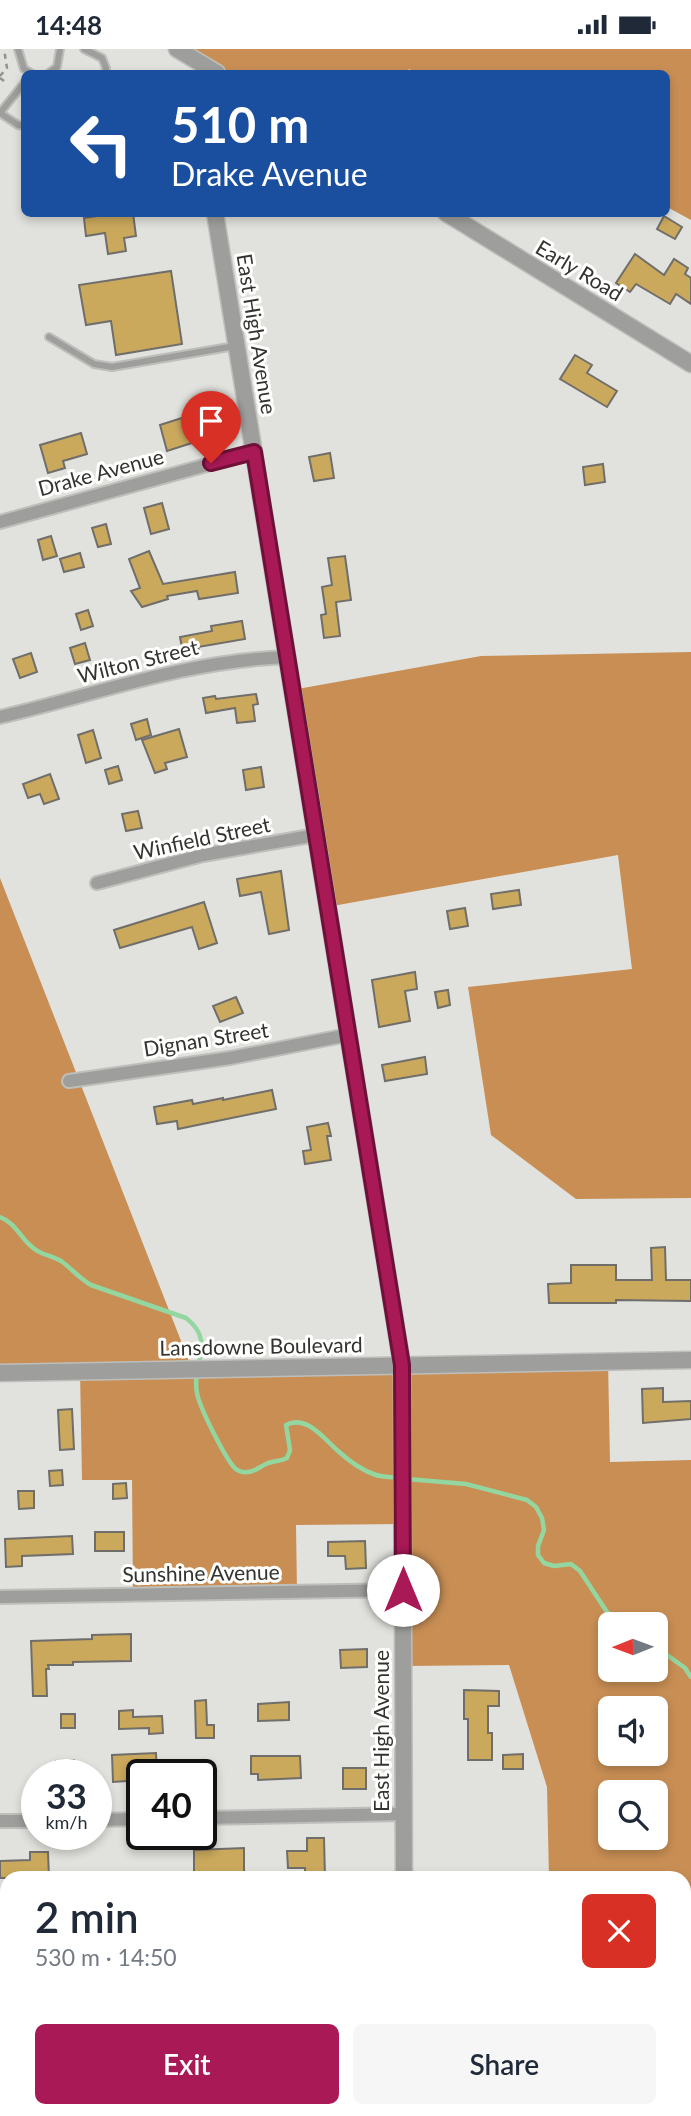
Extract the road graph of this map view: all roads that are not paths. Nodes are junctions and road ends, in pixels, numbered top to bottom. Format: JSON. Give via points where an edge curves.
{"nodes":[{"id":1,"x":18,"y":49,"type":"edge"},
{"id":2,"x":60,"y":49,"type":"edge"},
{"id":3,"x":84,"y":49,"type":"edge"},
{"id":4,"x":183,"y":53,"type":"edge"},
{"id":5,"x":26,"y":70,"type":"edge"},
{"id":6,"x":53,"y":70,"type":"edge"},
{"id":7,"x":106,"y":70,"type":"edge"},
{"id":8,"x":191,"y":70,"type":"edge"},
{"id":9,"x":212,"y":70,"type":"edge"},
{"id":10,"x":21,"y":87,"type":"edge"},
{"id":11,"x":0,"y":113,"type":"edge"},
{"id":12,"x":21,"y":125,"type":"edge"},
{"id":13,"x":216,"y":217,"type":"edge"},
{"id":14,"x":452,"y":217,"type":"edge"},
{"id":15,"x":49,"y":337,"type":"dead end"},
{"id":16,"x":236,"y":346,"type":"junction"},
{"id":17,"x":691,"y":364,"type":"edge"},
{"id":18,"x":254,"y":452,"type":"junction"},
{"id":19,"x":0,"y":522,"type":"edge"},
{"id":20,"x":287,"y":657,"type":"junction"},
{"id":21,"x":0,"y":717,"type":"edge"},
{"id":22,"x":316,"y":835,"type":"junction"},
{"id":23,"x":97,"y":883,"type":"dead end"},
{"id":24,"x":348,"y":1035,"type":"junction"},
{"id":25,"x":69,"y":1081,"type":"dead end"},
{"id":26,"x":691,"y":1360,"type":"edge"},
{"id":27,"x":402,"y":1365,"type":"junction"},
{"id":28,"x":0,"y":1373,"type":"edge"},
{"id":29,"x":403,"y":1590,"type":"junction"},
{"id":30,"x":0,"y":1597,"type":"edge"},
{"id":31,"x":404,"y":1814,"type":"junction"},
{"id":32,"x":217,"y":1818,"type":"edge"},
{"id":33,"x":0,"y":1821,"type":"edge"},
{"id":34,"x":21,"y":1821,"type":"edge"},
{"id":35,"x":404,"y":1871,"type":"edge"}],
"edges":[{"from":1,"to":5,"type":"lane"},
{"from":2,"to":6,"type":"lane"},
{"from":3,"to":7,"type":"lane","via":[[102,58]]},
{"from":4,"to":8,"type":"street"},
{"from":4,"to":9,"type":"street"},
{"from":10,"to":11,"type":"lane"},
{"from":11,"to":12,"type":"lane"},
{"from":13,"to":16,"type":"street","name":"East High Avenue"},
{"from":14,"to":17,"type":"street","name":"Early Road"},
{"from":15,"to":16,"type":"lane","via":[[94,364],[112,367]]},
{"from":16,"to":18,"type":"street","name":"East High Avenue"},
{"from":18,"to":19,"type":"street","name":"Drake Avenue"},
{"from":18,"to":20,"type":"street","name":"East High Avenue"},
{"from":20,"to":21,"type":"street","name":"Wilton Street","via":[[246,658],[158,674]]},
{"from":20,"to":22,"type":"street","name":"East High Avenue"},
{"from":22,"to":23,"type":"street","name":"Winfield Street","via":[[214,853]]},
{"from":22,"to":24,"type":"street","name":"East High Avenue"},
{"from":24,"to":25,"type":"street","name":"Dignan Street"},
{"from":24,"to":27,"type":"street","name":"East High Avenue"},
{"from":26,"to":27,"type":"street","name":"Lansdowne Boulevard"},
{"from":27,"to":28,"type":"street","name":"Lansdowne Boulevard"},
{"from":27,"to":29,"type":"street","name":"East High Avenue"},
{"from":29,"to":30,"type":"street","name":"Sunshine Avenue"},
{"from":29,"to":31,"type":"street","name":"East High Avenue"},
{"from":31,"to":32,"type":"street"},
{"from":31,"to":35,"type":"street","name":"East High Avenue"},
{"from":33,"to":34,"type":"street"}]}
